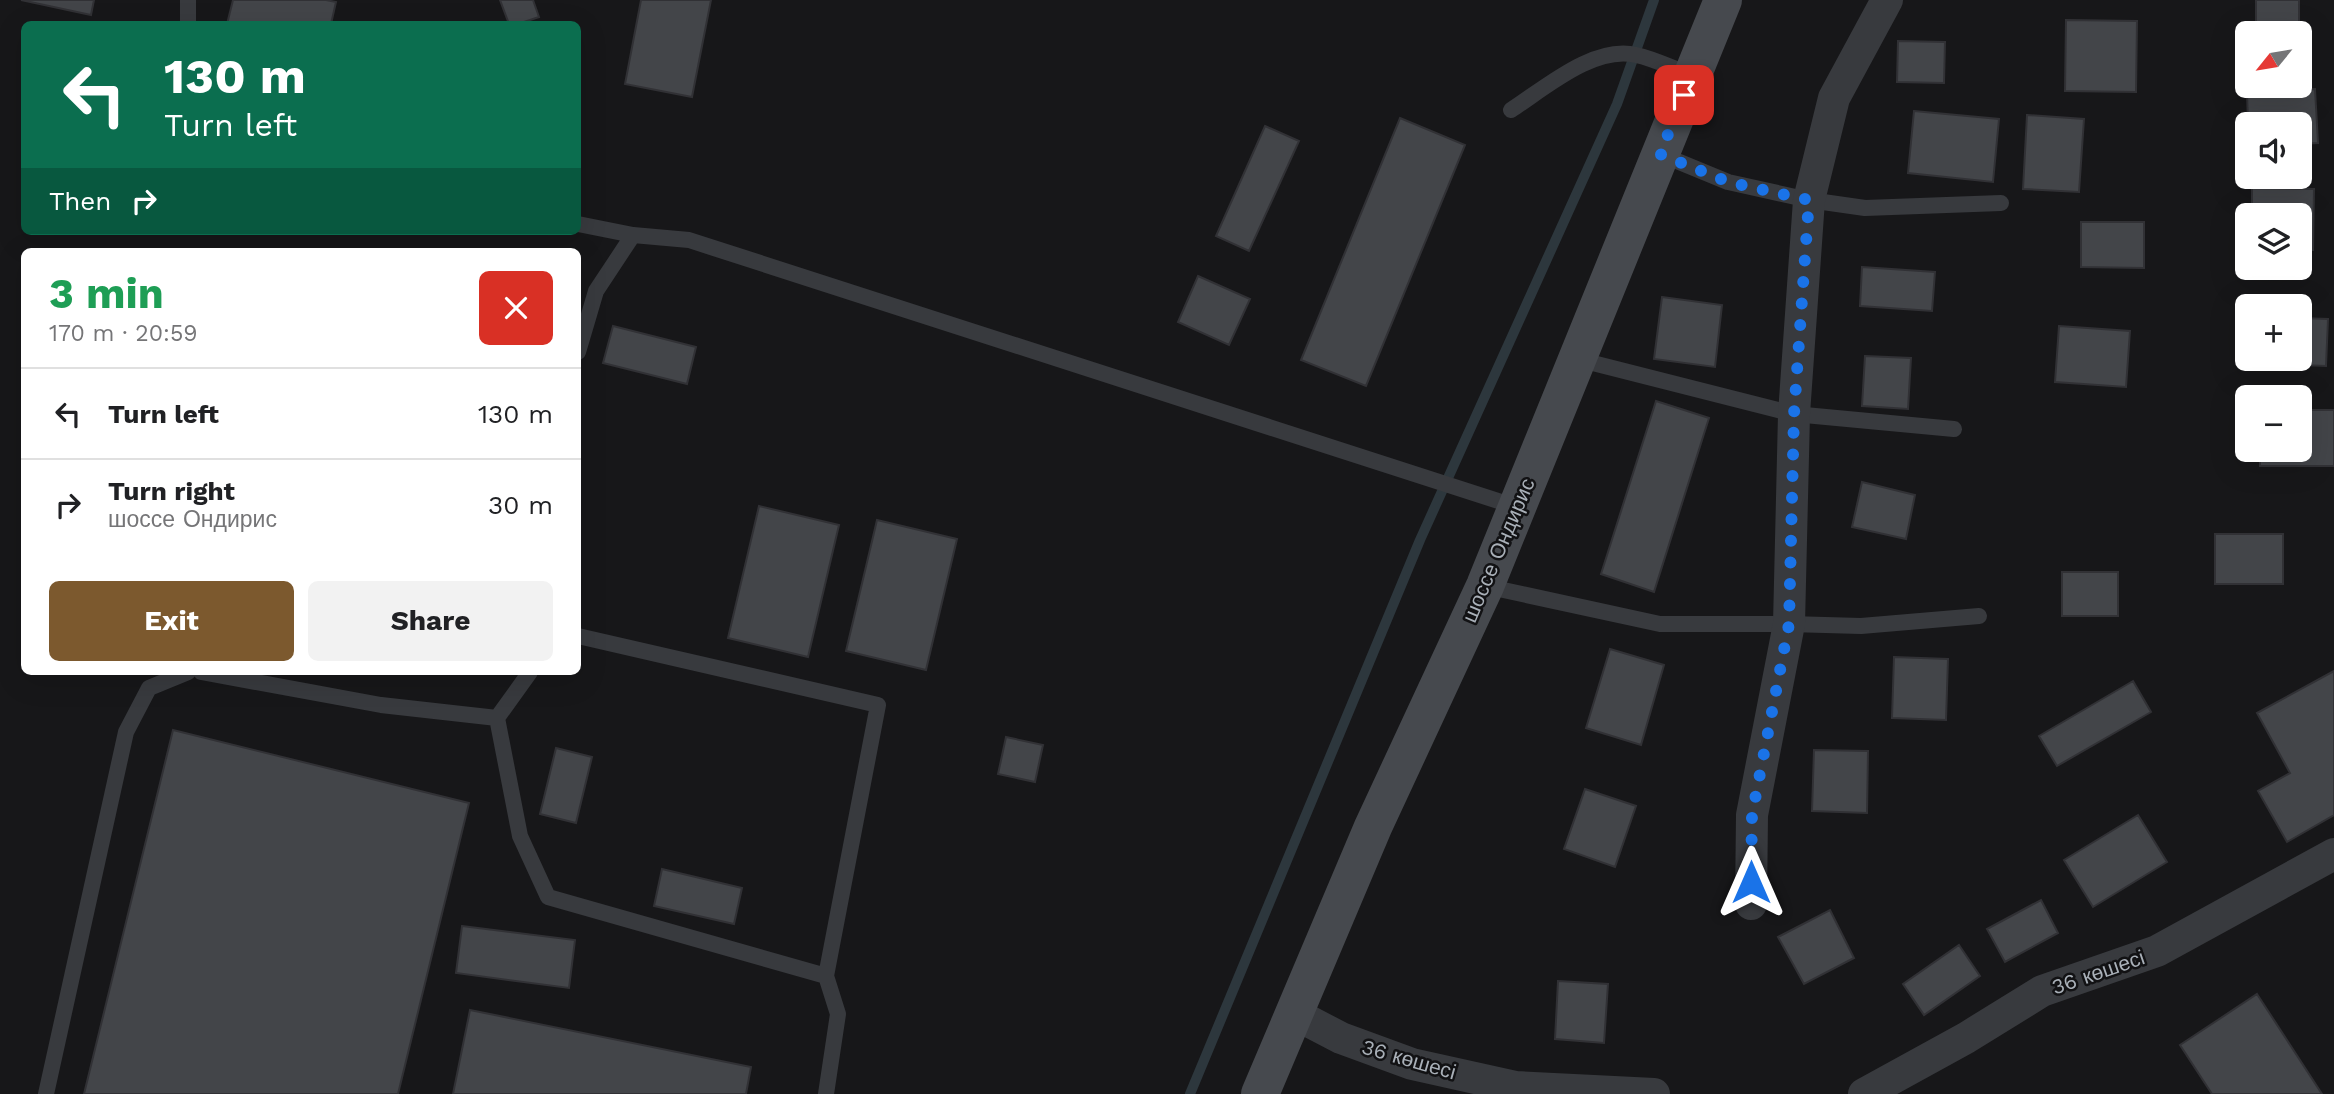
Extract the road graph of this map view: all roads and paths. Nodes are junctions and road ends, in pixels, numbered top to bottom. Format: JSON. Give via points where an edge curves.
{"nodes":[{"id":1,"x":188,"y":0,"type":"edge"},
{"id":2,"x":1723,"y":0,"type":"edge"},
{"id":3,"x":1887,"y":0,"type":"edge"},
{"id":4,"x":188,"y":21,"type":"edge"},
{"id":5,"x":1692,"y":75,"type":"junction"},
{"id":6,"x":1511,"y":110,"type":"dead end"},
{"id":7,"x":1660,"y":154,"type":"junction"},
{"id":8,"x":1809,"y":200,"type":"junction"},
{"id":9,"x":2001,"y":203,"type":"dead end"},
{"id":10,"x":581,"y":225,"type":"edge"},
{"id":11,"x":633,"y":235,"type":"junction"},
{"id":12,"x":581,"y":342,"type":"edge"},
{"id":13,"x":1577,"y":359,"type":"junction"},
{"id":14,"x":1794,"y":414,"type":"junction"},
{"id":15,"x":1954,"y":429,"type":"dead end"},
{"id":16,"x":1517,"y":507,"type":"junction"},
{"id":17,"x":1485,"y":586,"type":"junction"},
{"id":18,"x":1979,"y":616,"type":"dead end"},
{"id":19,"x":1789,"y":624,"type":"junction"},
{"id":20,"x":581,"y":637,"type":"edge"},
{"id":21,"x":181,"y":675,"type":"edge"},
{"id":22,"x":217,"y":675,"type":"edge"},
{"id":23,"x":528,"y":675,"type":"edge"},
{"id":24,"x":497,"y":718,"type":"junction"},
{"id":25,"x":2334,"y":854,"type":"edge"},
{"id":26,"x":1751,"y":904,"type":"dead end"},
{"id":27,"x":826,"y":976,"type":"junction"},
{"id":28,"x":1295,"y":1014,"type":"junction"},
{"id":29,"x":46,"y":1094,"type":"edge"},
{"id":30,"x":826,"y":1094,"type":"edge"},
{"id":31,"x":1260,"y":1094,"type":"edge"},
{"id":32,"x":1654,"y":1094,"type":"edge"},
{"id":33,"x":1864,"y":1094,"type":"edge"}],
"edges":[{"from":1,"to":4,"type":"lane"},
{"from":2,"to":5,"type":"main road","name":"шоссе Ондирис"},
{"from":3,"to":8,"type":"street","via":[[1834,98]]},
{"from":5,"to":6,"type":"lane","via":[[1635,54],[1607,54],[1587,61]]},
{"from":5,"to":7,"type":"main road","name":"шоссе Ондирис"},
{"from":7,"to":8,"type":"lane","via":[[1728,182]]},
{"from":7,"to":13,"type":"main road","name":"шоссе Ондирис"},
{"from":8,"to":9,"type":"lane","via":[[1865,208]]},
{"from":8,"to":14,"type":"street"},
{"from":10,"to":11,"type":"lane"},
{"from":11,"to":12,"type":"lane","via":[[596,292]]},
{"from":11,"to":16,"type":"lane","via":[[689,240]]},
{"from":13,"to":14,"type":"lane"},
{"from":13,"to":16,"type":"main road","name":"шоссе Ондирис"},
{"from":14,"to":15,"type":"lane"},
{"from":14,"to":19,"type":"street"},
{"from":16,"to":17,"type":"main road","name":"шоссе Ондирис"},
{"from":17,"to":19,"type":"lane","via":[[1660,624]]},
{"from":17,"to":28,"type":"main road","name":"шоссе Ондирис","via":[[1373,827]]},
{"from":18,"to":19,"type":"lane","via":[[1861,626]]},
{"from":19,"to":26,"type":"street","via":[[1752,815]]},
{"from":20,"to":27,"type":"lane","via":[[878,705]]},
{"from":21,"to":29,"type":"lane","via":[[149,688],[126,732]]},
{"from":22,"to":24,"type":"lane","via":[[380,705]]},
{"from":23,"to":24,"type":"lane"},
{"from":24,"to":27,"type":"lane","via":[[520,836],[548,897]]},
{"from":25,"to":33,"type":"street","name":"36 көшесі","via":[[2157,951],[2042,991]]},
{"from":27,"to":30,"type":"lane","via":[[838,1014]]},
{"from":28,"to":31,"type":"main road","name":"шоссе Ондирис"},
{"from":28,"to":32,"type":"street","name":"36 көшесі","via":[[1341,1038],[1412,1064],[1516,1087]]}]}
